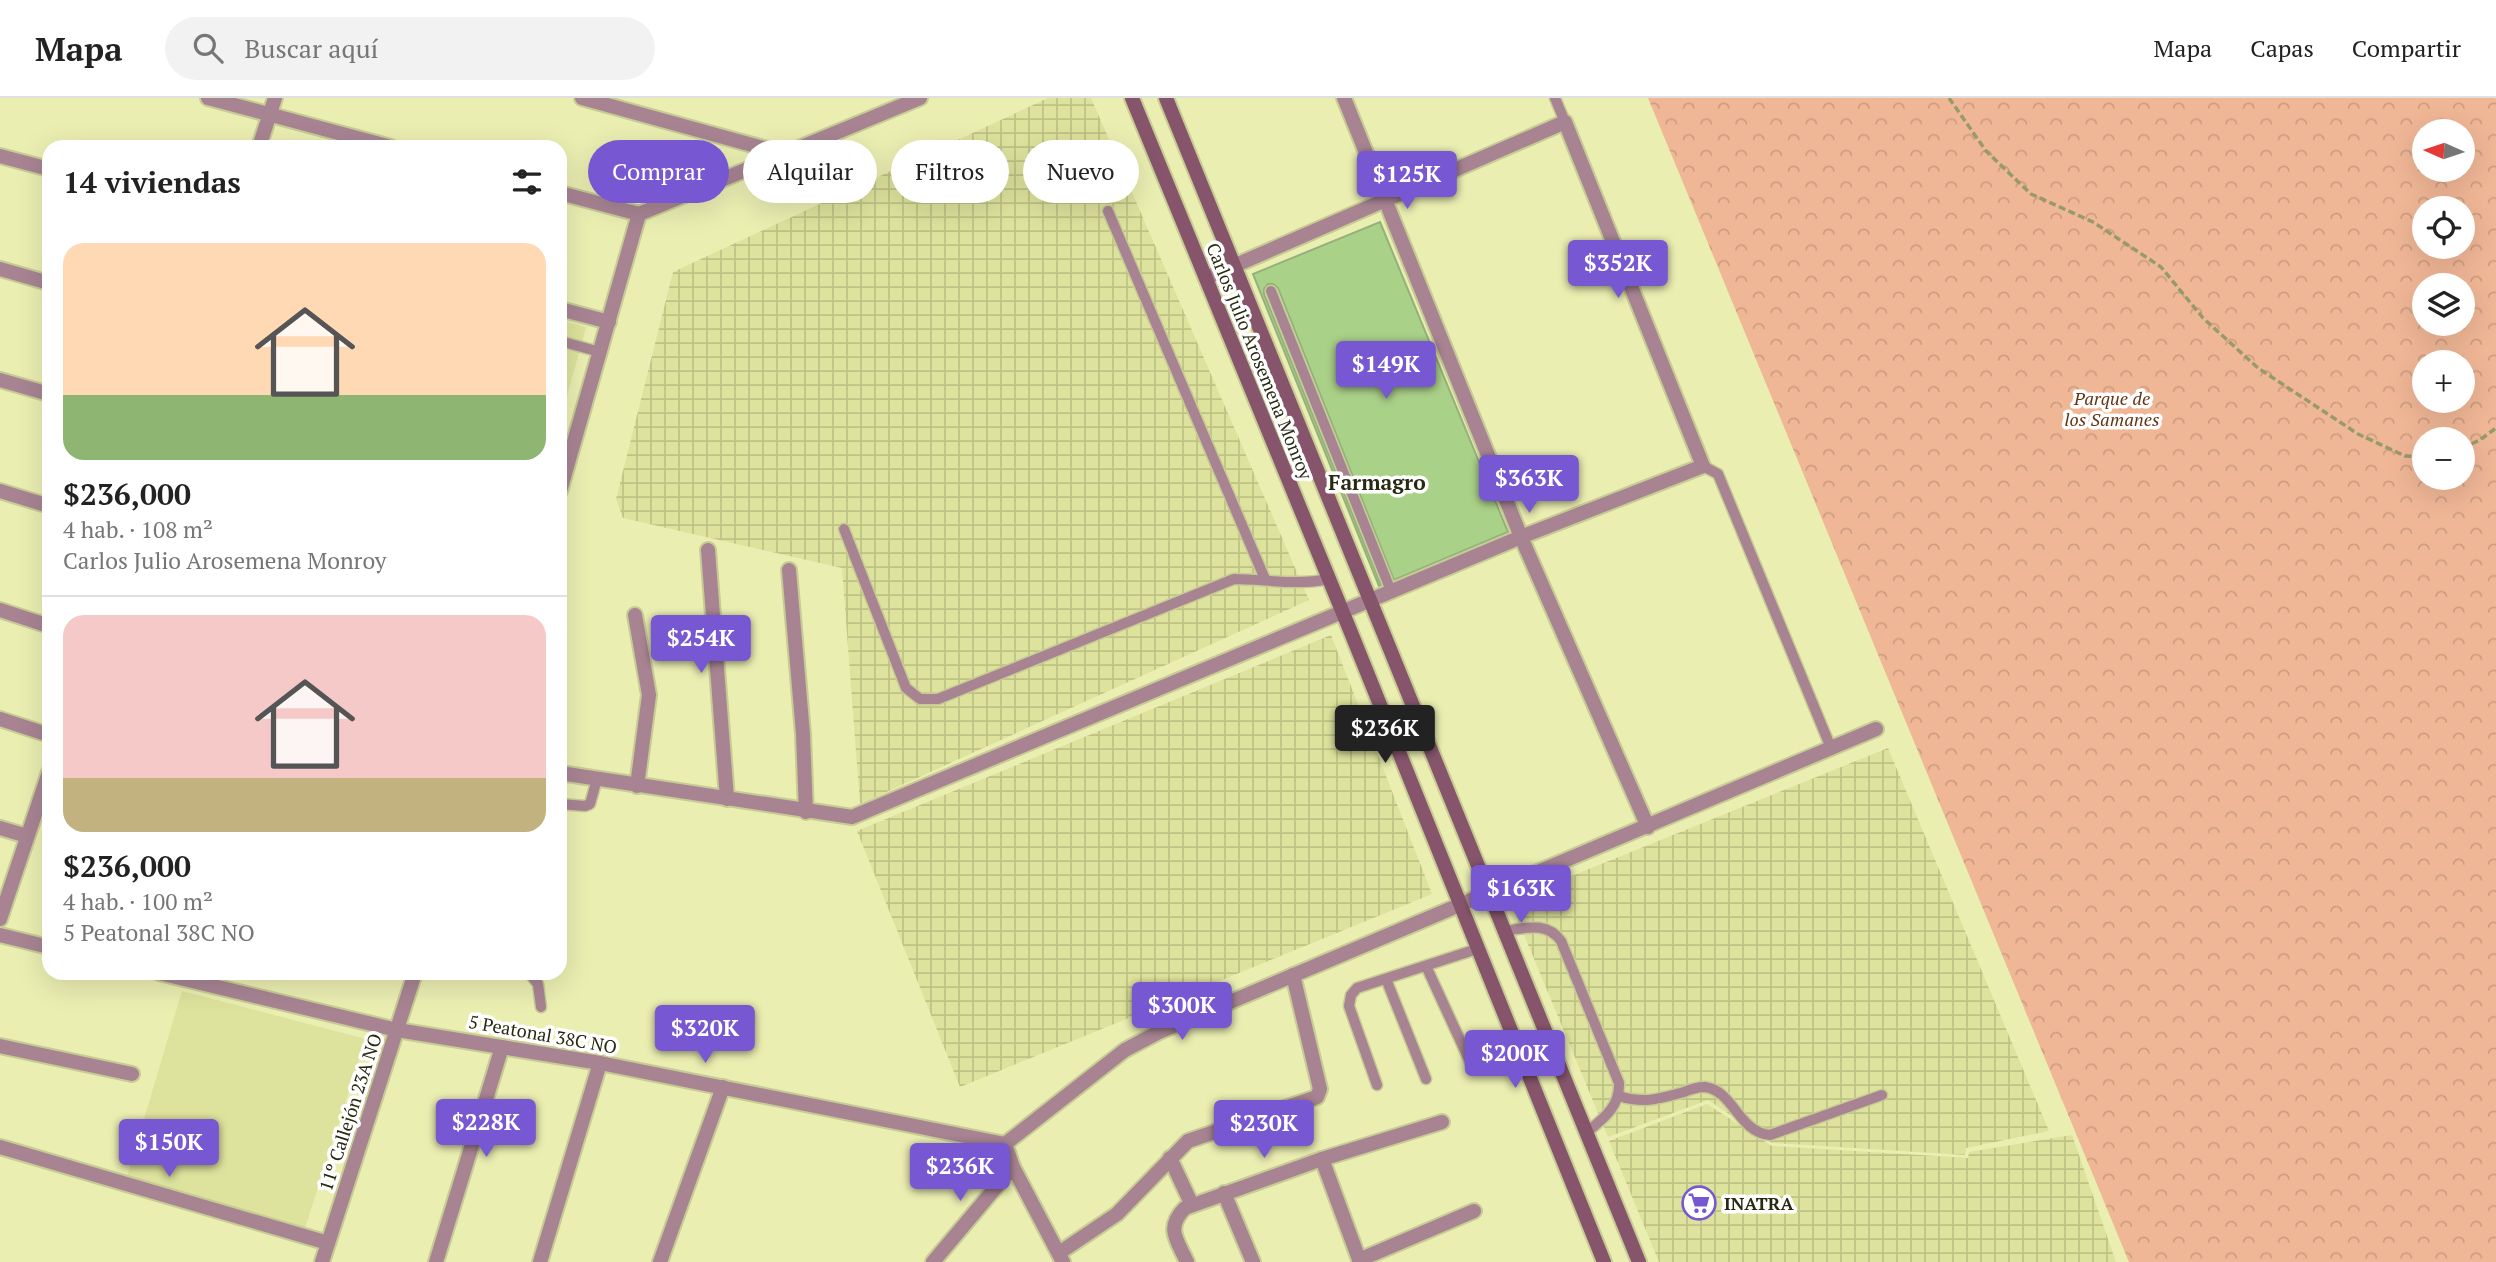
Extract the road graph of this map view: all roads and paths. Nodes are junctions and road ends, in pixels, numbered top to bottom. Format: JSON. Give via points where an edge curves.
{"nodes":[{"id":1,"x":208,"y":98,"type":"edge"},
{"id":2,"x":275,"y":98,"type":"edge"},
{"id":3,"x":583,"y":98,"type":"edge"},
{"id":4,"x":920,"y":98,"type":"edge"},
{"id":5,"x":1132,"y":98,"type":"edge"},
{"id":6,"x":1166,"y":98,"type":"edge"},
{"id":7,"x":1344,"y":98,"type":"edge"},
{"id":8,"x":1555,"y":98,"type":"edge"},
{"id":9,"x":1949,"y":98,"type":"edge"},
{"id":10,"x":270,"y":114,"type":"junction"},
{"id":11,"x":1565,"y":122,"type":"junction"},
{"id":12,"x":261,"y":140,"type":"edge"},
{"id":13,"x":365,"y":140,"type":"edge"},
{"id":14,"x":819,"y":140,"type":"edge"},
{"id":15,"x":743,"y":142,"type":"edge"},
{"id":16,"x":0,"y":156,"type":"edge"},
{"id":17,"x":42,"y":167,"type":"edge"},
{"id":18,"x":743,"y":171,"type":"edge"},
{"id":19,"x":567,"y":195,"type":"edge"},
{"id":20,"x":1386,"y":202,"type":"junction"},
{"id":21,"x":1108,"y":211,"type":"dead end"},
{"id":22,"x":639,"y":214,"type":"junction"},
{"id":23,"x":1235,"y":266,"type":"junction"},
{"id":24,"x":0,"y":269,"type":"edge"},
{"id":25,"x":1206,"y":278,"type":"junction"},
{"id":26,"x":42,"y":281,"type":"edge"},
{"id":27,"x":1271,"y":291,"type":"dead end"},
{"id":28,"x":567,"y":311,"type":"edge"},
{"id":29,"x":609,"y":322,"type":"junction"},
{"id":30,"x":567,"y":343,"type":"edge"},
{"id":31,"x":600,"y":352,"type":"junction"},
{"id":32,"x":0,"y":380,"type":"edge"},
{"id":33,"x":42,"y":392,"type":"edge"},
{"id":34,"x":2496,"y":428,"type":"edge"},
{"id":35,"x":2475,"y":442,"type":"edge"},
{"id":36,"x":2412,"y":456,"type":"edge"},
{"id":37,"x":1703,"y":466,"type":"junction"},
{"id":38,"x":567,"y":467,"type":"edge"},
{"id":39,"x":0,"y":491,"type":"edge"},
{"id":40,"x":42,"y":504,"type":"edge"},
{"id":41,"x":844,"y":529,"type":"dead end"},
{"id":42,"x":1521,"y":537,"type":"junction"},
{"id":43,"x":708,"y":550,"type":"dead end"},
{"id":44,"x":789,"y":570,"type":"dead end"},
{"id":45,"x":1265,"y":579,"type":"junction"},
{"id":46,"x":1328,"y":579,"type":"junction"},
{"id":47,"x":1391,"y":592,"type":"junction"},
{"id":48,"x":1370,"y":601,"type":"junction"},
{"id":49,"x":0,"y":610,"type":"edge"},
{"id":50,"x":1341,"y":613,"type":"junction"},
{"id":51,"x":635,"y":615,"type":"dead end"},
{"id":52,"x":42,"y":624,"type":"edge"},
{"id":53,"x":0,"y":719,"type":"edge"},
{"id":54,"x":1876,"y":729,"type":"dead end"},
{"id":55,"x":42,"y":733,"type":"edge"},
{"id":56,"x":1831,"y":748,"type":"junction"},
{"id":57,"x":567,"y":774,"type":"edge"},
{"id":58,"x":597,"y":779,"type":"junction"},
{"id":59,"x":637,"y":786,"type":"junction"},
{"id":60,"x":42,"y":792,"type":"edge"},
{"id":61,"x":727,"y":799,"type":"junction"},
{"id":62,"x":567,"y":805,"type":"edge"},
{"id":63,"x":806,"y":811,"type":"junction"},
{"id":64,"x":1648,"y":827,"type":"junction"},
{"id":65,"x":0,"y":828,"type":"edge"},
{"id":66,"x":27,"y":836,"type":"junction"},
{"id":67,"x":1488,"y":892,"type":"junction"},
{"id":68,"x":1459,"y":904,"type":"junction"},
{"id":69,"x":0,"y":919,"type":"edge"},
{"id":70,"x":1504,"y":931,"type":"junction"},
{"id":71,"x":0,"y":935,"type":"edge"},
{"id":72,"x":42,"y":945,"type":"edge"},
{"id":73,"x":1477,"y":949,"type":"junction"},
{"id":74,"x":1426,"y":966,"type":"junction"},
{"id":75,"x":1293,"y":975,"type":"junction"},
{"id":76,"x":1387,"y":978,"type":"junction"},
{"id":77,"x":188,"y":980,"type":"edge"},
{"id":78,"x":413,"y":980,"type":"edge"},
{"id":79,"x":535,"y":980,"type":"edge"},
{"id":80,"x":541,"y":1007,"type":"dead end"},
{"id":81,"x":397,"y":1030,"type":"junction"},
{"id":82,"x":0,"y":1046,"type":"edge"},
{"id":83,"x":502,"y":1047,"type":"junction"},
{"id":84,"x":600,"y":1063,"type":"junction"},
{"id":85,"x":1472,"y":1066,"type":"dead end"},
{"id":86,"x":132,"y":1074,"type":"dead end"},
{"id":87,"x":1426,"y":1079,"type":"dead end"},
{"id":88,"x":1377,"y":1085,"type":"dead end"},
{"id":89,"x":723,"y":1087,"type":"junction"},
{"id":90,"x":1882,"y":1095,"type":"dead end"},
{"id":91,"x":1619,"y":1096,"type":"junction"},
{"id":92,"x":1442,"y":1122,"type":"dead end"},
{"id":93,"x":1586,"y":1133,"type":"junction"},
{"id":94,"x":1005,"y":1144,"type":"junction"},
{"id":95,"x":0,"y":1147,"type":"edge"},
{"id":96,"x":1170,"y":1158,"type":"junction"},
{"id":97,"x":1322,"y":1160,"type":"junction"},
{"id":98,"x":1013,"y":1167,"type":"junction"},
{"id":99,"x":1224,"y":1193,"type":"junction"},
{"id":100,"x":1192,"y":1205,"type":"junction"},
{"id":101,"x":1474,"y":1211,"type":"dead end"},
{"id":102,"x":328,"y":1243,"type":"junction"},
{"id":103,"x":1061,"y":1257,"type":"edge"},
{"id":104,"x":1359,"y":1261,"type":"edge"},
{"id":105,"x":321,"y":1262,"type":"edge"},
{"id":106,"x":436,"y":1262,"type":"edge"},
{"id":107,"x":540,"y":1262,"type":"edge"},
{"id":108,"x":660,"y":1262,"type":"edge"},
{"id":109,"x":933,"y":1262,"type":"edge"},
{"id":110,"x":1187,"y":1262,"type":"edge"},
{"id":111,"x":1253,"y":1262,"type":"edge"},
{"id":112,"x":1604,"y":1262,"type":"edge"},
{"id":113,"x":1639,"y":1262,"type":"edge"}],
"edges":[{"from":1,"to":10,"type":"street"},
{"from":2,"to":10,"type":"street"},
{"from":3,"to":15,"type":"street"},
{"from":4,"to":14,"type":"street"},
{"from":5,"to":25,"type":"main road","name":"Carlos Julio Arosemena Monroy"},
{"from":6,"to":23,"type":"main road","name":"Carlos Julio Arosemena Monroy"},
{"from":7,"to":20,"type":"street"},
{"from":8,"to":11,"type":"lane"},
{"from":9,"to":36,"type":"path","via":[[1986,151],[2031,194],[2093,222],[2161,267],[2203,318],[2258,368],[2358,434]]},
{"from":10,"to":12,"type":"street"},
{"from":10,"to":13,"type":"street"},
{"from":11,"to":20,"type":"street"},
{"from":11,"to":37,"type":"street"},
{"from":16,"to":17,"type":"street"},
{"from":18,"to":22,"type":"street"},
{"from":19,"to":22,"type":"street"},
{"from":20,"to":23,"type":"street"},
{"from":20,"to":42,"type":"street"},
{"from":21,"to":45,"type":"lane"},
{"from":22,"to":29,"type":"street"},
{"from":23,"to":25,"type":"street"},
{"from":23,"to":48,"type":"main road","name":"Carlos Julio Arosemena Monroy"},
{"from":24,"to":26,"type":"street"},
{"from":25,"to":46,"type":"main road","name":"Carlos Julio Arosemena Monroy"},
{"from":27,"to":47,"type":"lane"},
{"from":28,"to":29,"type":"street"},
{"from":29,"to":31,"type":"street"},
{"from":30,"to":31,"type":"lane"},
{"from":31,"to":38,"type":"street"},
{"from":32,"to":33,"type":"street"},
{"from":34,"to":35,"type":"path"},
{"from":37,"to":42,"type":"street"},
{"from":37,"to":56,"type":"lane","via":[[1718,474]]},
{"from":39,"to":40,"type":"street"},
{"from":41,"to":45,"type":"lane","via":[[906,688],[920,699],[938,699],[1234,579]]},
{"from":42,"to":47,"type":"street"},
{"from":42,"to":64,"type":"street"},
{"from":43,"to":61,"type":"street"},
{"from":44,"to":63,"type":"street"},
{"from":45,"to":46,"type":"lane","via":[[1308,583]]},
{"from":46,"to":50,"type":"main road","name":"Carlos Julio Arosemena Monroy"},
{"from":47,"to":48,"type":"street"},
{"from":48,"to":50,"type":"street"},
{"from":48,"to":67,"type":"main road","name":"Carlos Julio Arosemena Monroy"},
{"from":49,"to":52,"type":"street"},
{"from":50,"to":63,"type":"street","via":[[852,817]]},
{"from":50,"to":68,"type":"main road","name":"Carlos Julio Arosemena Monroy"},
{"from":51,"to":59,"type":"street","via":[[649,695]]},
{"from":53,"to":55,"type":"street"},
{"from":54,"to":56,"type":"street"},
{"from":56,"to":64,"type":"street"},
{"from":57,"to":58,"type":"street"},
{"from":58,"to":59,"type":"street"},
{"from":58,"to":62,"type":"lane","via":[[590,804]]},
{"from":59,"to":61,"type":"street"},
{"from":60,"to":66,"type":"street"},
{"from":61,"to":63,"type":"street"},
{"from":64,"to":67,"type":"street"},
{"from":65,"to":66,"type":"street"},
{"from":66,"to":69,"type":"street"},
{"from":67,"to":68,"type":"street"},
{"from":67,"to":70,"type":"main road","name":"Carlos Julio Arosemena Monroy"},
{"from":68,"to":73,"type":"main road","name":"Carlos Julio Arosemena Monroy"},
{"from":68,"to":75,"type":"street"},
{"from":70,"to":91,"type":"lane","via":[[1544,928],[1555,932],[1619,1083]]},
{"from":70,"to":93,"type":"main road","name":"Carlos Julio Arosemena Monroy"},
{"from":71,"to":72,"type":"street"},
{"from":73,"to":74,"type":"lane"},
{"from":73,"to":112,"type":"main road","name":"Carlos Julio Arosemena Monroy"},
{"from":74,"to":76,"type":"lane"},
{"from":74,"to":85,"type":"lane"},
{"from":75,"to":94,"type":"street","via":[[1125,1050]]},
{"from":75,"to":96,"type":"street","via":[[1320,1093],[1314,1099],[1188,1142]]},
{"from":76,"to":87,"type":"lane"},
{"from":76,"to":88,"type":"lane","via":[[1357,988],[1349,1006]]},
{"from":77,"to":81,"type":"street","name":"5 Peatonal 38C NO"},
{"from":78,"to":81,"type":"street","name":"11º Callejón 23A NO"},
{"from":79,"to":80,"type":"lane"},
{"from":81,"to":83,"type":"street","name":"5 Peatonal 38C NO"},
{"from":81,"to":102,"type":"street","name":"11º Callejón 23A NO"},
{"from":82,"to":86,"type":"street"},
{"from":83,"to":84,"type":"street","name":"5 Peatonal 38C NO"},
{"from":83,"to":106,"type":"street"},
{"from":84,"to":89,"type":"street","name":"5 Peatonal 38C NO"},
{"from":84,"to":107,"type":"street"},
{"from":89,"to":94,"type":"street","name":"5 Peatonal 38C NO"},
{"from":89,"to":108,"type":"street"},
{"from":90,"to":91,"type":"lane","via":[[1770,1135],[1758,1134],[1717,1092],[1706,1087],[1649,1101]]},
{"from":91,"to":93,"type":"lane","via":[[1614,1107]]},
{"from":92,"to":97,"type":"street"},
{"from":93,"to":113,"type":"main road","name":"Carlos Julio Arosemena Monroy"},
{"from":94,"to":98,"type":"street"},
{"from":95,"to":102,"type":"street"},
{"from":96,"to":100,"type":"street"},
{"from":96,"to":103,"type":"street","via":[[1117,1214]]},
{"from":97,"to":99,"type":"street"},
{"from":97,"to":104,"type":"street"},
{"from":98,"to":103,"type":"street"},
{"from":98,"to":109,"type":"street"},
{"from":99,"to":100,"type":"street"},
{"from":99,"to":111,"type":"street"},
{"from":100,"to":110,"type":"street","via":[[1175,1218],[1173,1232]]},
{"from":101,"to":104,"type":"street"},
{"from":102,"to":105,"type":"street","name":"11º Callejón 23A NO"}]}
